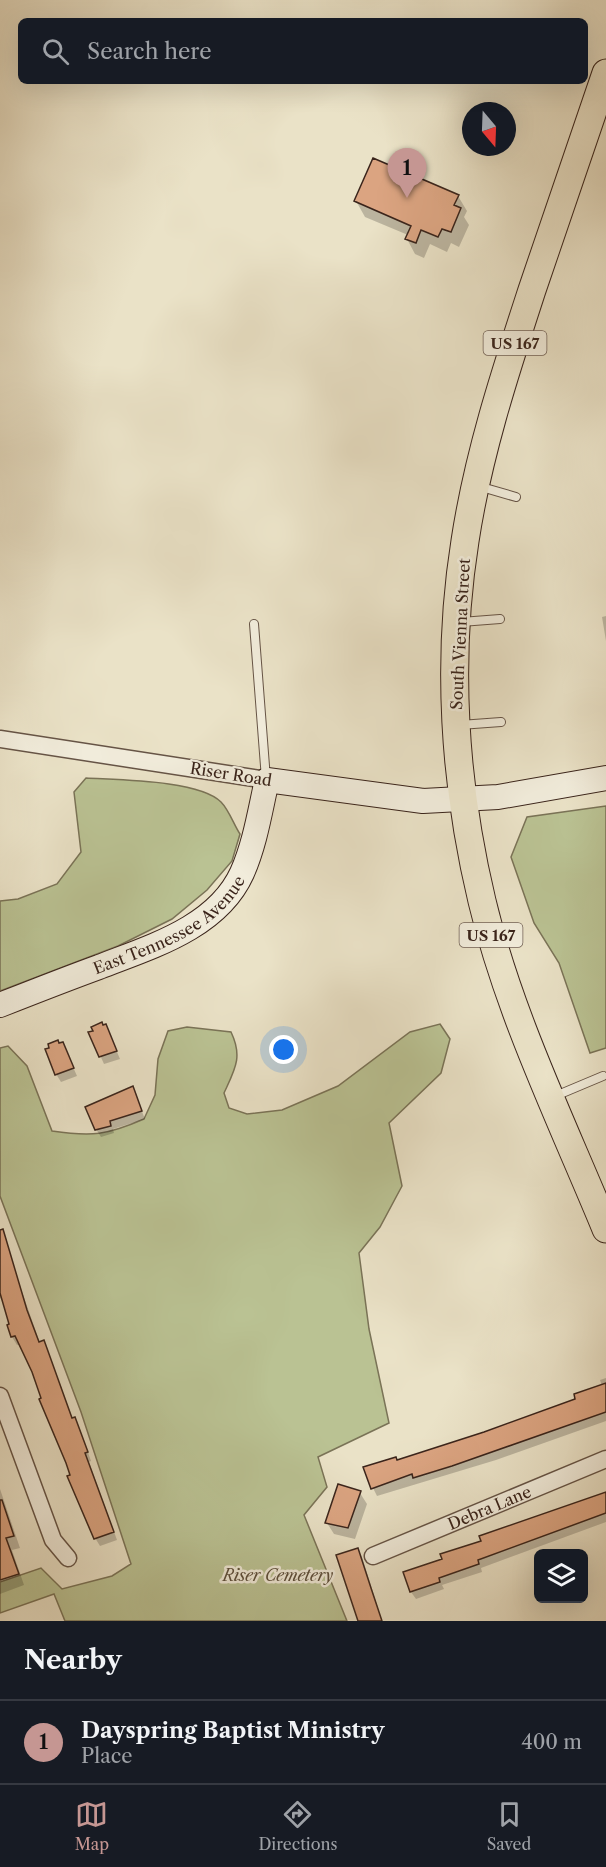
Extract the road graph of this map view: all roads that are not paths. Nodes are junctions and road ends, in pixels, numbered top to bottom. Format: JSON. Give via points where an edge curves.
{"nodes":[{"id":1,"x":606,"y":73,"type":"edge"},
{"id":2,"x":475,"y":485,"type":"junction"},
{"id":3,"x":516,"y":497,"type":"dead end"},
{"id":4,"x":500,"y":619,"type":"dead end"},
{"id":5,"x":457,"y":622,"type":"junction"},
{"id":6,"x":254,"y":624,"type":"dead end"},
{"id":7,"x":501,"y":722,"type":"dead end"},
{"id":8,"x":456,"y":726,"type":"junction"},
{"id":9,"x":0,"y":739,"type":"edge"},
{"id":10,"x":606,"y":778,"type":"edge"},
{"id":11,"x":267,"y":780,"type":"junction"},
{"id":12,"x":463,"y":799,"type":"junction"},
{"id":13,"x":0,"y":1005,"type":"edge"},
{"id":14,"x":603,"y":1076,"type":"dead end"},
{"id":15,"x":552,"y":1098,"type":"junction"},
{"id":16,"x":606,"y":1229,"type":"edge"},
{"id":17,"x":0,"y":1396,"type":"edge"},
{"id":18,"x":606,"y":1459,"type":"edge"},
{"id":19,"x":374,"y":1556,"type":"dead end"},
{"id":20,"x":68,"y":1558,"type":"dead end"}],
"edges":[{"from":1,"to":2,"type":"highway","name":"South Vienna Street","number":"US 167","via":[[500,387]]},
{"from":2,"to":3,"type":"lane"},
{"from":2,"to":5,"type":"highway","name":"South Vienna Street","number":"US 167"},
{"from":4,"to":5,"type":"lane"},
{"from":5,"to":8,"type":"highway","name":"South Vienna Street","number":"US 167"},
{"from":6,"to":11,"type":"lane"},
{"from":7,"to":8,"type":"lane"},
{"from":8,"to":12,"type":"highway","name":"South Vienna Street","number":"US 167"},
{"from":9,"to":11,"type":"street","name":"Riser Road"},
{"from":10,"to":12,"type":"main road","name":"Riser Road","via":[[498,797]]},
{"from":11,"to":12,"type":"main road","name":"Riser Road","via":[[423,801]]},
{"from":11,"to":13,"type":"main road","name":"East Tennessee Avenue","via":[[241,874],[203,919],[147,948]]},
{"from":12,"to":15,"type":"highway","name":"South Vienna Street","number":"US 167","via":[[491,936]]},
{"from":14,"to":15,"type":"lane"},
{"from":15,"to":16,"type":"highway","name":"South Vienna Street","number":"US 167"},
{"from":17,"to":20,"type":"street","via":[[53,1540]]},
{"from":18,"to":19,"type":"street","name":"Debra Lane"}]}
